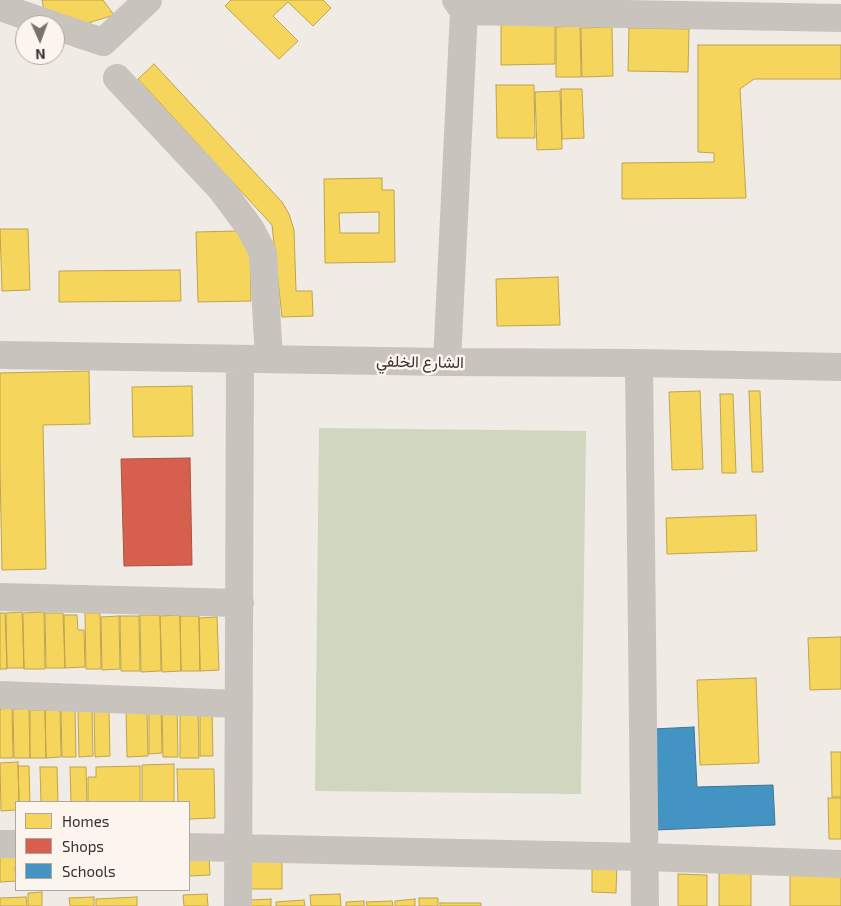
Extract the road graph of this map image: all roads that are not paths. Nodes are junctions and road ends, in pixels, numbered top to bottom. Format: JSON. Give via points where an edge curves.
{"nodes":[{"id":1,"x":148,"y":0,"type":"edge"},
{"id":2,"x":460,"y":5,"type":"edge"},
{"id":3,"x":0,"y":7,"type":"edge"},
{"id":4,"x":24,"y":15,"type":"edge"},
{"id":5,"x":841,"y":18,"type":"edge"},
{"id":6,"x":65,"y":29,"type":"edge"},
{"id":7,"x":117,"y":78,"type":"dead end"},
{"id":8,"x":0,"y":355,"type":"edge"},
{"id":9,"x":240,"y":358,"type":"junction"},
{"id":10,"x":269,"y":359,"type":"junction"},
{"id":11,"x":447,"y":362,"type":"junction"},
{"id":12,"x":640,"y":363,"type":"junction"},
{"id":13,"x":841,"y":367,"type":"edge"},
{"id":14,"x":0,"y":597,"type":"edge"},
{"id":15,"x":240,"y":603,"type":"junction"},
{"id":16,"x":0,"y":695,"type":"edge"},
{"id":17,"x":239,"y":704,"type":"junction"},
{"id":18,"x":0,"y":844,"type":"edge"},
{"id":19,"x":15,"y":844,"type":"edge"},
{"id":20,"x":190,"y":847,"type":"edge"},
{"id":21,"x":239,"y":848,"type":"junction"},
{"id":22,"x":645,"y":857,"type":"junction"},
{"id":23,"x":841,"y":864,"type":"edge"},
{"id":24,"x":238,"y":906,"type":"edge"},
{"id":25,"x":645,"y":906,"type":"edge"}],
"edges":[{"from":1,"to":6,"type":"street","via":[[103,42]]},
{"from":2,"to":5,"type":"street"},
{"from":2,"to":11,"type":"street"},
{"from":3,"to":4,"type":"street"},
{"from":7,"to":10,"type":"street","via":[[221,189],[250,228],[263,253]]},
{"from":8,"to":9,"type":"street","name":"الشارع الخلفي"},
{"from":9,"to":10,"type":"street","name":"الشارع الخلفي"},
{"from":9,"to":15,"type":"street"},
{"from":10,"to":11,"type":"street","name":"الشارع الخلفي"},
{"from":11,"to":12,"type":"street","name":"الشارع الخلفي"},
{"from":12,"to":13,"type":"street","name":"الشارع الخلفي"},
{"from":12,"to":22,"type":"street"},
{"from":14,"to":15,"type":"street"},
{"from":15,"to":17,"type":"street"},
{"from":16,"to":17,"type":"street"},
{"from":17,"to":21,"type":"street"},
{"from":18,"to":19,"type":"street"},
{"from":20,"to":21,"type":"street"},
{"from":21,"to":22,"type":"street"},
{"from":21,"to":24,"type":"street"},
{"from":22,"to":23,"type":"street"},
{"from":22,"to":25,"type":"street"}]}
